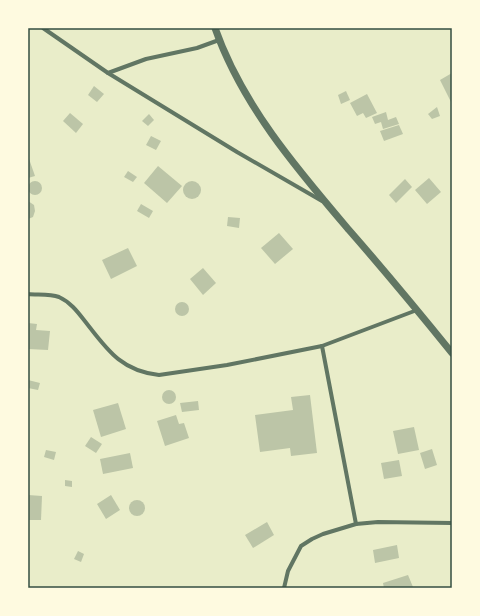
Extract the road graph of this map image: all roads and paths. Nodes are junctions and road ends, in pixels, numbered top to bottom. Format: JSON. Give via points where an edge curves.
{"nodes":[{"id":1,"x":43,"y":28,"type":"edge"},
{"id":2,"x":215,"y":28,"type":"edge"},
{"id":3,"x":219,"y":40,"type":"junction"},
{"id":4,"x":108,"y":74,"type":"junction"},
{"id":5,"x":327,"y":204,"type":"junction"},
{"id":6,"x":28,"y":294,"type":"edge"},
{"id":7,"x":417,"y":310,"type":"junction"},
{"id":8,"x":322,"y":346,"type":"junction"},
{"id":9,"x":452,"y":353,"type":"edge"},
{"id":10,"x":452,"y":523,"type":"edge"},
{"id":11,"x":356,"y":524,"type":"junction"},
{"id":12,"x":284,"y":588,"type":"edge"}],
"edges":[{"from":1,"to":4,"type":"street"},
{"from":2,"to":3,"type":"street"},
{"from":3,"to":4,"type":"street","via":[[197,48],[146,59]]},
{"from":3,"to":5,"type":"street","via":[[254,109]]},
{"from":4,"to":5,"type":"street"},
{"from":5,"to":7,"type":"street"},
{"from":6,"to":8,"type":"street","via":[[58,297],[69,303],[111,354],[129,366],[149,374],[159,375],[227,365]]},
{"from":7,"to":8,"type":"street"},
{"from":7,"to":9,"type":"street"},
{"from":8,"to":11,"type":"street"},
{"from":10,"to":11,"type":"street"},
{"from":11,"to":12,"type":"street","via":[[323,534],[301,546],[288,571]]}]}
